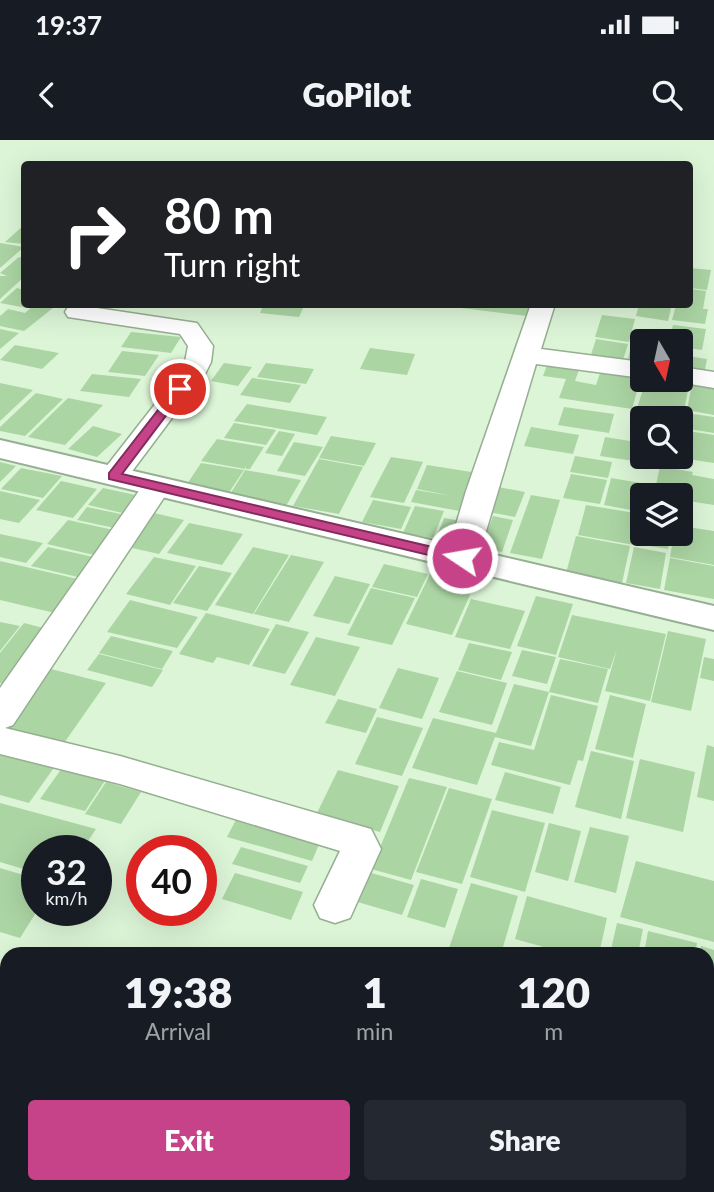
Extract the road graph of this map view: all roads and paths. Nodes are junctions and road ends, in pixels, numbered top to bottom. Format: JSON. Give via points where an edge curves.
{"nodes":[{"id":1,"x":542,"y":308,"type":"edge"},
{"id":2,"x":77,"y":312,"type":"dead end"},
{"id":3,"x":526,"y":355,"type":"junction"},
{"id":4,"x":630,"y":368,"type":"edge"},
{"id":5,"x":693,"y":377,"type":"edge"},
{"id":6,"x":714,"y":380,"type":"edge"},
{"id":7,"x":0,"y":449,"type":"edge"},
{"id":8,"x":114,"y":476,"type":"junction"},
{"id":9,"x":156,"y":487,"type":"junction"},
{"id":10,"x":462,"y":558,"type":"junction"},
{"id":11,"x":714,"y":618,"type":"edge"},
{"id":12,"x":0,"y":716,"type":"edge"},
{"id":13,"x":0,"y":740,"type":"edge"},
{"id":14,"x":335,"y":905,"type":"dead end"}],
"edges":[{"from":1,"to":3,"type":"street"},
{"from":2,"to":8,"type":"street","via":[[188,328],[200,342],[196,368]]},
{"from":3,"to":4,"type":"street"},
{"from":3,"to":10,"type":"street"},
{"from":5,"to":6,"type":"street"},
{"from":7,"to":8,"type":"street"},
{"from":8,"to":9,"type":"street"},
{"from":9,"to":10,"type":"street"},
{"from":9,"to":12,"type":"street"},
{"from":10,"to":11,"type":"street"},
{"from":13,"to":14,"type":"street","via":[[357,840],[361,849]]}]}
